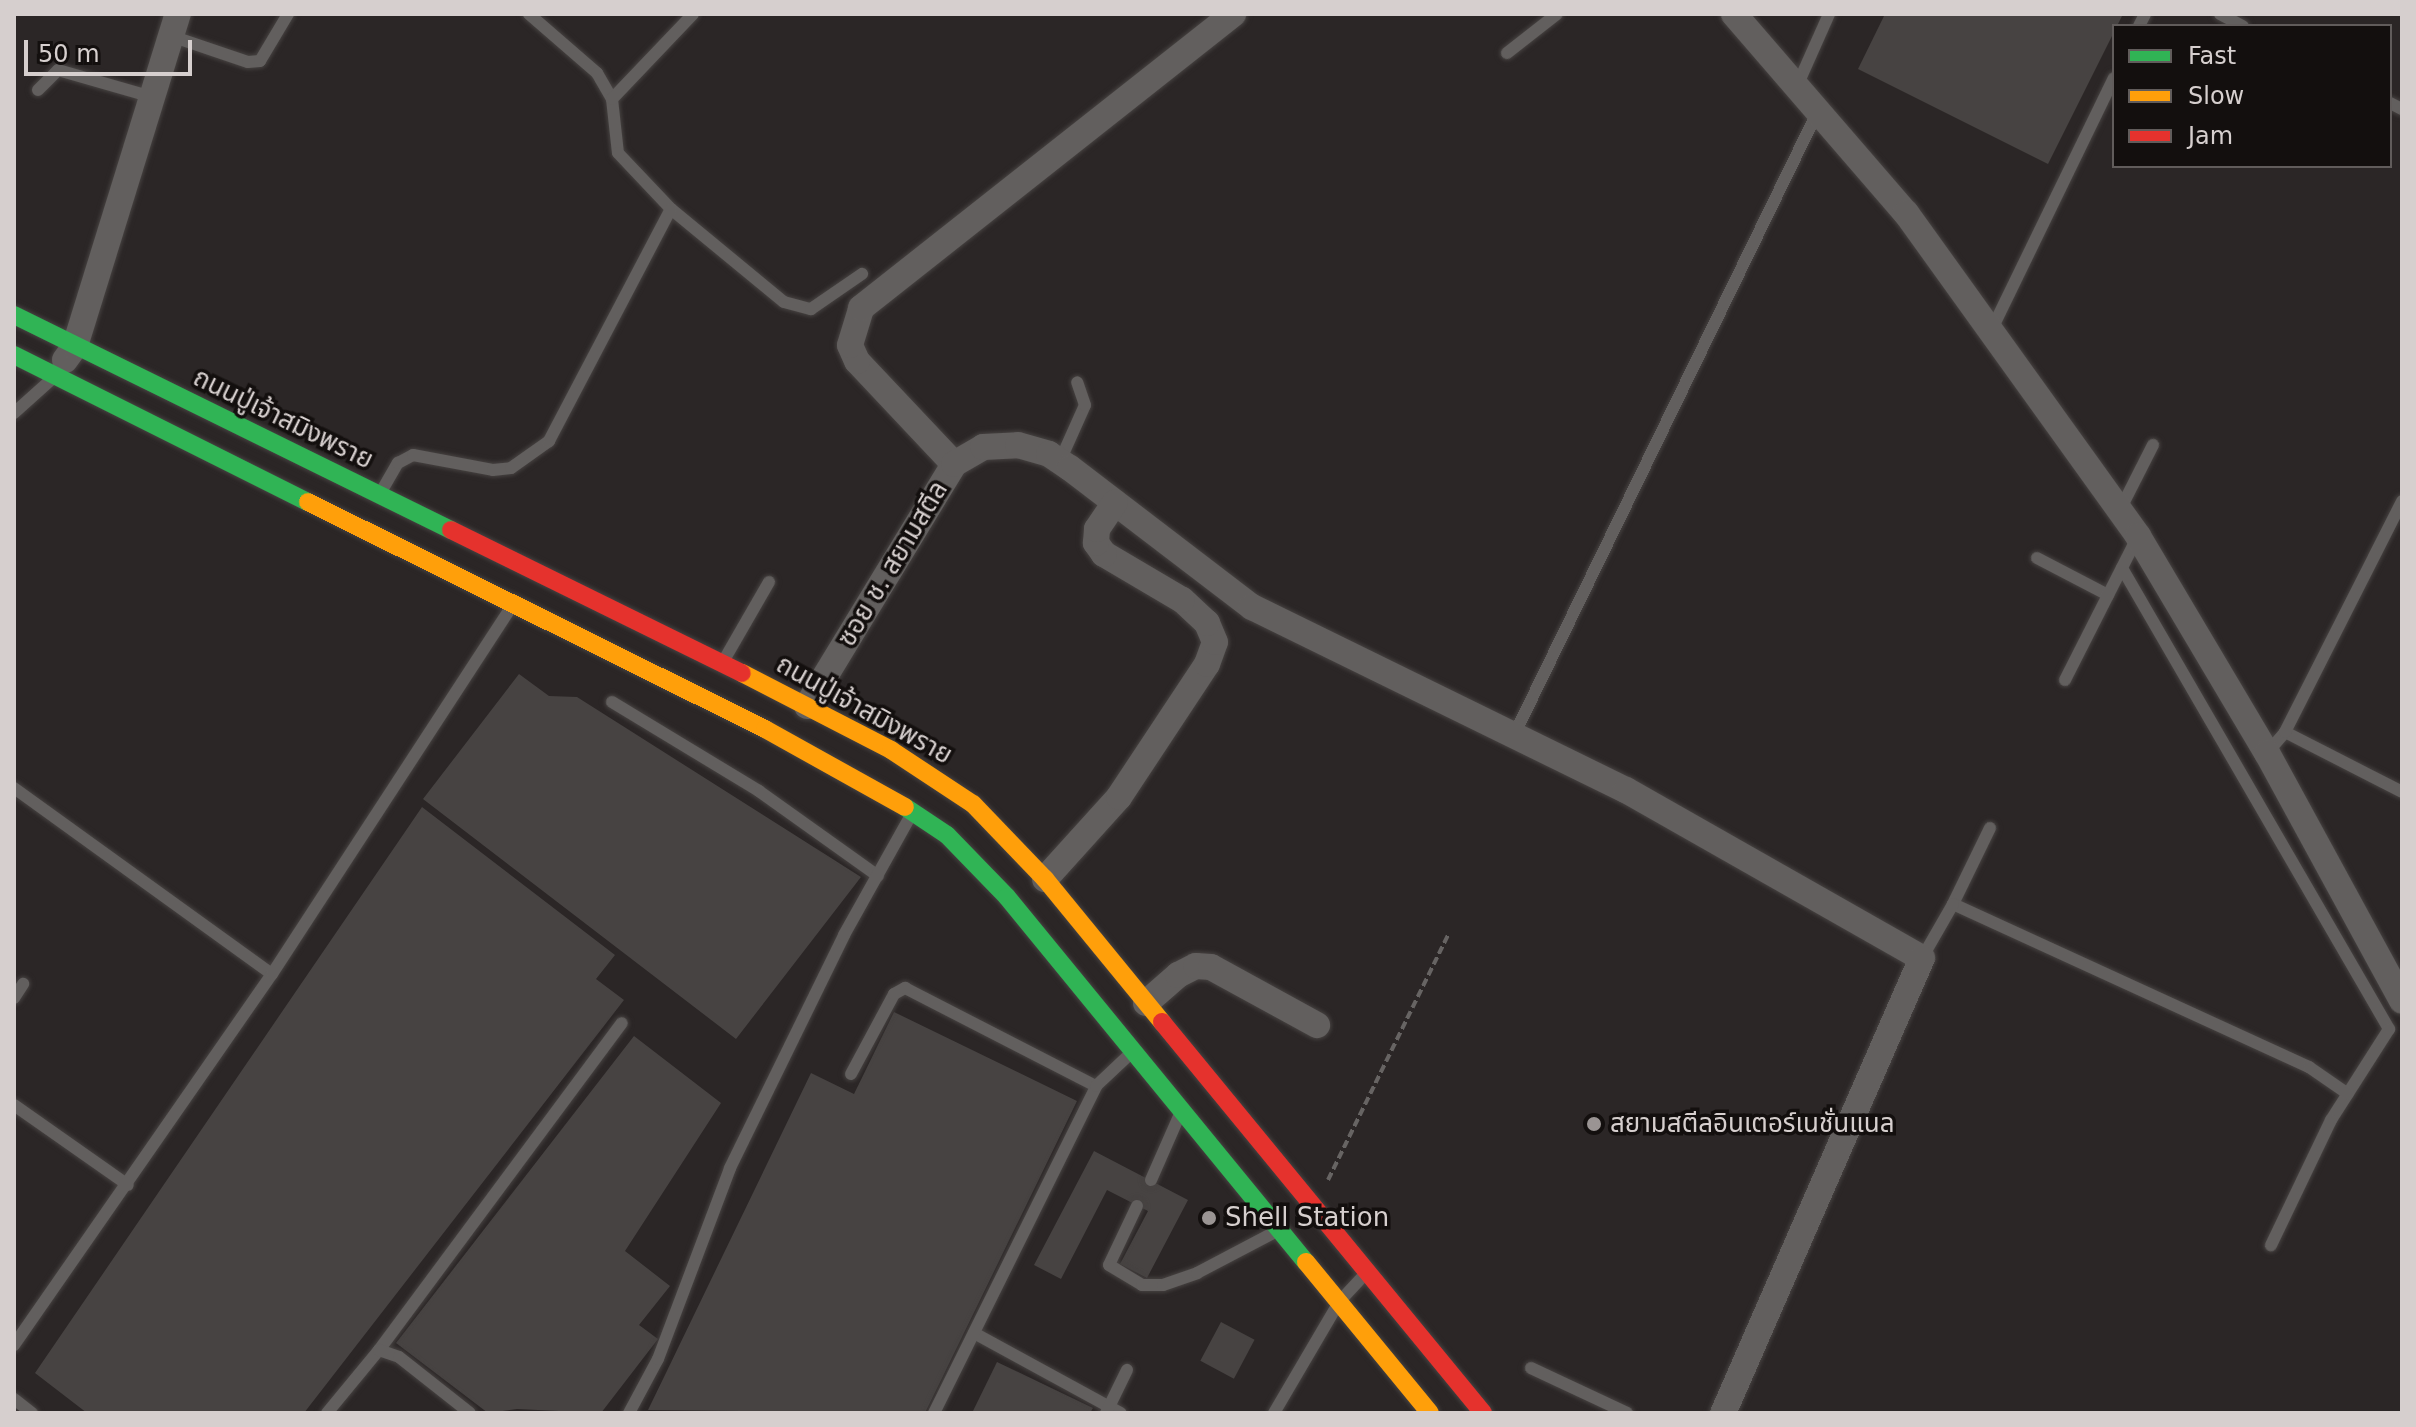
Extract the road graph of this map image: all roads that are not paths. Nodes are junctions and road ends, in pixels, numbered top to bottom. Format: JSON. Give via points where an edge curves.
{"nodes":[{"id":1,"x":288,"y":14,"type":"edge"},
{"id":2,"x":529,"y":14,"type":"edge"},
{"id":3,"x":693,"y":14,"type":"edge"},
{"id":4,"x":1233,"y":14,"type":"edge"},
{"id":5,"x":1557,"y":14,"type":"edge"},
{"id":6,"x":1734,"y":14,"type":"edge"},
{"id":7,"x":1829,"y":14,"type":"edge"},
{"id":8,"x":2220,"y":14,"type":"edge"},
{"id":9,"x":2239,"y":24,"type":"edge"},
{"id":10,"x":174,"y":25,"type":"edge"},
{"id":11,"x":1507,"y":53,"type":"dead end"},
{"id":12,"x":2112,"y":82,"type":"edge"},
{"id":13,"x":1797,"y":86,"type":"junction"},
{"id":14,"x":38,"y":90,"type":"dead end"},
{"id":15,"x":152,"y":97,"type":"junction"},
{"id":16,"x":612,"y":99,"type":"junction"},
{"id":17,"x":1818,"y":111,"type":"junction"},
{"id":18,"x":671,"y":209,"type":"junction"},
{"id":19,"x":862,"y":274,"type":"dead end"},
{"id":20,"x":14,"y":315,"type":"edge"},
{"id":21,"x":1991,"y":331,"type":"junction"},
{"id":22,"x":75,"y":346,"type":"junction"},
{"id":23,"x":14,"y":355,"type":"edge"},
{"id":24,"x":55,"y":376,"type":"junction"},
{"id":25,"x":1077,"y":382,"type":"dead end"},
{"id":26,"x":14,"y":413,"type":"edge"},
{"id":27,"x":2153,"y":445,"type":"dead end"},
{"id":28,"x":1060,"y":461,"type":"junction"},
{"id":29,"x":954,"y":464,"type":"junction"},
{"id":30,"x":379,"y":495,"type":"junction"},
{"id":31,"x":2402,"y":501,"type":"edge"},
{"id":32,"x":1115,"y":502,"type":"junction"},
{"id":33,"x":2120,"y":510,"type":"junction"},
{"id":34,"x":2138,"y":536,"type":"junction"},
{"id":35,"x":2037,"y":558,"type":"dead end"},
{"id":36,"x":2122,"y":568,"type":"junction"},
{"id":37,"x":769,"y":582,"type":"dead end"},
{"id":38,"x":2108,"y":595,"type":"junction"},
{"id":39,"x":513,"y":604,"type":"junction"},
{"id":40,"x":722,"y":663,"type":"junction"},
{"id":41,"x":2065,"y":680,"type":"dead end"},
{"id":42,"x":612,"y":702,"type":"dead end"},
{"id":43,"x":807,"y":706,"type":"junction"},
{"id":44,"x":2285,"y":732,"type":"junction"},
{"id":45,"x":1515,"y":733,"type":"junction"},
{"id":46,"x":2267,"y":753,"type":"junction"},
{"id":47,"x":14,"y":788,"type":"edge"},
{"id":48,"x":2402,"y":792,"type":"edge"},
{"id":49,"x":913,"y":813,"type":"junction"},
{"id":50,"x":1990,"y":828,"type":"dead end"},
{"id":51,"x":878,"y":876,"type":"junction"},
{"id":52,"x":1045,"y":879,"type":"junction"},
{"id":53,"x":1953,"y":904,"type":"junction"},
{"id":54,"x":1922,"y":958,"type":"junction"},
{"id":55,"x":272,"y":974,"type":"junction"},
{"id":56,"x":23,"y":984,"type":"dead end"},
{"id":57,"x":14,"y":998,"type":"edge"},
{"id":58,"x":2402,"y":1001,"type":"edge"},
{"id":59,"x":1146,"y":1003,"type":"junction"},
{"id":60,"x":622,"y":1023,"type":"dead end"},
{"id":61,"x":1317,"y":1025,"type":"dead end"},
{"id":62,"x":1134,"y":1051,"type":"junction"},
{"id":63,"x":851,"y":1074,"type":"dead end"},
{"id":64,"x":1096,"y":1086,"type":"junction"},
{"id":65,"x":2348,"y":1094,"type":"junction"},
{"id":66,"x":14,"y":1105,"type":"edge"},
{"id":67,"x":1182,"y":1110,"type":"junction"},
{"id":68,"x":1151,"y":1180,"type":"dead end"},
{"id":69,"x":128,"y":1185,"type":"junction"},
{"id":70,"x":1137,"y":1206,"type":"dead end"},
{"id":71,"x":1280,"y":1229,"type":"junction"},
{"id":72,"x":2271,"y":1245,"type":"dead end"},
{"id":73,"x":1367,"y":1272,"type":"junction"},
{"id":74,"x":1339,"y":1302,"type":"junction"},
{"id":75,"x":974,"y":1333,"type":"junction"},
{"id":76,"x":14,"y":1345,"type":"edge"},
{"id":77,"x":379,"y":1350,"type":"junction"},
{"id":78,"x":1531,"y":1368,"type":"dead end"},
{"id":79,"x":1127,"y":1370,"type":"dead end"},
{"id":80,"x":14,"y":1399,"type":"edge"},
{"id":81,"x":1107,"y":1410,"type":"edge"},
{"id":82,"x":32,"y":1413,"type":"edge"},
{"id":83,"x":327,"y":1413,"type":"edge"},
{"id":84,"x":470,"y":1413,"type":"edge"},
{"id":85,"x":629,"y":1413,"type":"edge"},
{"id":86,"x":934,"y":1413,"type":"edge"},
{"id":87,"x":1121,"y":1413,"type":"edge"},
{"id":88,"x":1274,"y":1413,"type":"edge"},
{"id":89,"x":1430,"y":1413,"type":"edge"},
{"id":90,"x":1483,"y":1413,"type":"edge"},
{"id":91,"x":1627,"y":1413,"type":"edge"},
{"id":92,"x":1723,"y":1413,"type":"edge"}],
"edges":[{"from":1,"to":10,"type":"lane","via":[[260,61],[248,62]]},
{"from":2,"to":16,"type":"lane","via":[[597,73]]},
{"from":3,"to":16,"type":"lane"},
{"from":4,"to":29,"type":"street","via":[[861,308],[850,345],[857,361]]},
{"from":5,"to":11,"type":"lane"},
{"from":6,"to":13,"type":"street"},
{"from":7,"to":13,"type":"lane"},
{"from":8,"to":9,"type":"lane"},
{"from":10,"to":15,"type":"street"},
{"from":12,"to":21,"type":"lane"},
{"from":13,"to":17,"type":"street"},
{"from":14,"to":15,"type":"lane","via":[[58,70]]},
{"from":15,"to":22,"type":"street"},
{"from":16,"to":18,"type":"lane","via":[[618,153]]},
{"from":17,"to":21,"type":"street","via":[[1906,213]]},
{"from":17,"to":45,"type":"lane"},
{"from":18,"to":19,"type":"lane","via":[[797,309],[811,309]]},
{"from":18,"to":30,"type":"lane","via":[[549,441],[511,468],[493,470],[413,455],[398,463]]},
{"from":20,"to":22,"type":"main road","name":"ถนนปู่เจ้าสมิงพราย"},
{"from":21,"to":33,"type":"street"},
{"from":22,"to":24,"type":"street"},
{"from":22,"to":30,"type":"main road","name":"ถนนปู่เจ้าสมิงพราย"},
{"from":23,"to":24,"type":"main road"},
{"from":24,"to":26,"type":"lane"},
{"from":24,"to":39,"type":"main road"},
{"from":25,"to":28,"type":"lane","via":[[1085,405]]},
{"from":27,"to":33,"type":"lane"},
{"from":28,"to":29,"type":"street","via":[[1018,445],[983,447]]},
{"from":28,"to":32,"type":"street"},
{"from":29,"to":43,"type":"street","name":"ซอย ช. สยามสตีล"},
{"from":30,"to":40,"type":"main road","name":"ถนนปู่เจ้าสมิงพราย"},
{"from":31,"to":44,"type":"lane"},
{"from":32,"to":45,"type":"street","via":[[1252,607]]},
{"from":32,"to":52,"type":"street","via":[[1097,529],[1096,543],[1104,554],[1182,600],[1207,623],[1215,642],[1207,664],[1119,797]]},
{"from":33,"to":34,"type":"street"},
{"from":34,"to":36,"type":"lane"},
{"from":34,"to":46,"type":"street"},
{"from":35,"to":38,"type":"lane"},
{"from":36,"to":38,"type":"lane"},
{"from":36,"to":65,"type":"lane","via":[[2389,1029]]},
{"from":37,"to":40,"type":"lane"},
{"from":38,"to":41,"type":"lane"},
{"from":39,"to":49,"type":"main road","via":[[791,743]]},
{"from":39,"to":55,"type":"lane"},
{"from":40,"to":43,"type":"main road","name":"ถนนปู่เจ้าสมิงพราย"},
{"from":42,"to":51,"type":"lane","via":[[759,791]]},
{"from":43,"to":52,"type":"main road","name":"ถนนปู่เจ้าสมิงพราย","via":[[891,750],[973,804]]},
{"from":44,"to":46,"type":"lane"},
{"from":44,"to":48,"type":"lane"},
{"from":45,"to":54,"type":"street"},
{"from":46,"to":58,"type":"street"},
{"from":47,"to":55,"type":"lane"},
{"from":49,"to":51,"type":"lane"},
{"from":49,"to":62,"type":"main road","via":[[947,835],[1007,897]]},
{"from":50,"to":53,"type":"lane"},
{"from":51,"to":85,"type":"lane","via":[[730,1168],[658,1359]]},
{"from":52,"to":59,"type":"main road","name":"ถนนปู่เจ้าสมิงพราย"},
{"from":53,"to":54,"type":"lane"},
{"from":53,"to":65,"type":"lane","via":[[2309,1067]]},
{"from":54,"to":92,"type":"street"},
{"from":55,"to":69,"type":"lane"},
{"from":56,"to":57,"type":"lane"},
{"from":59,"to":61,"type":"street","via":[[1178,975],[1196,966],[1211,967]]},
{"from":59,"to":73,"type":"main road","name":"ถนนปู่เจ้าสมิงพราย"},
{"from":60,"to":77,"type":"lane"},
{"from":62,"to":64,"type":"lane"},
{"from":62,"to":67,"type":"main road"},
{"from":63,"to":64,"type":"lane","via":[[894,994],[905,988]]},
{"from":64,"to":75,"type":"lane"},
{"from":65,"to":72,"type":"lane"},
{"from":66,"to":69,"type":"lane"},
{"from":67,"to":68,"type":"lane"},
{"from":67,"to":71,"type":"main road"},
{"from":69,"to":76,"type":"lane"},
{"from":70,"to":71,"type":"lane","via":[[1109,1265],[1142,1285],[1163,1285],[1197,1273]]},
{"from":71,"to":74,"type":"main road"},
{"from":73,"to":74,"type":"lane"},
{"from":73,"to":90,"type":"main road","name":"ถนนปู่เจ้าสมิงพราย"},
{"from":74,"to":88,"type":"lane"},
{"from":74,"to":89,"type":"main road"},
{"from":75,"to":81,"type":"lane"},
{"from":75,"to":86,"type":"lane"},
{"from":77,"to":83,"type":"lane"},
{"from":77,"to":84,"type":"lane","via":[[399,1357]]},
{"from":78,"to":91,"type":"lane"},
{"from":79,"to":81,"type":"lane"},
{"from":80,"to":82,"type":"lane"},
{"from":81,"to":87,"type":"lane"}]}
